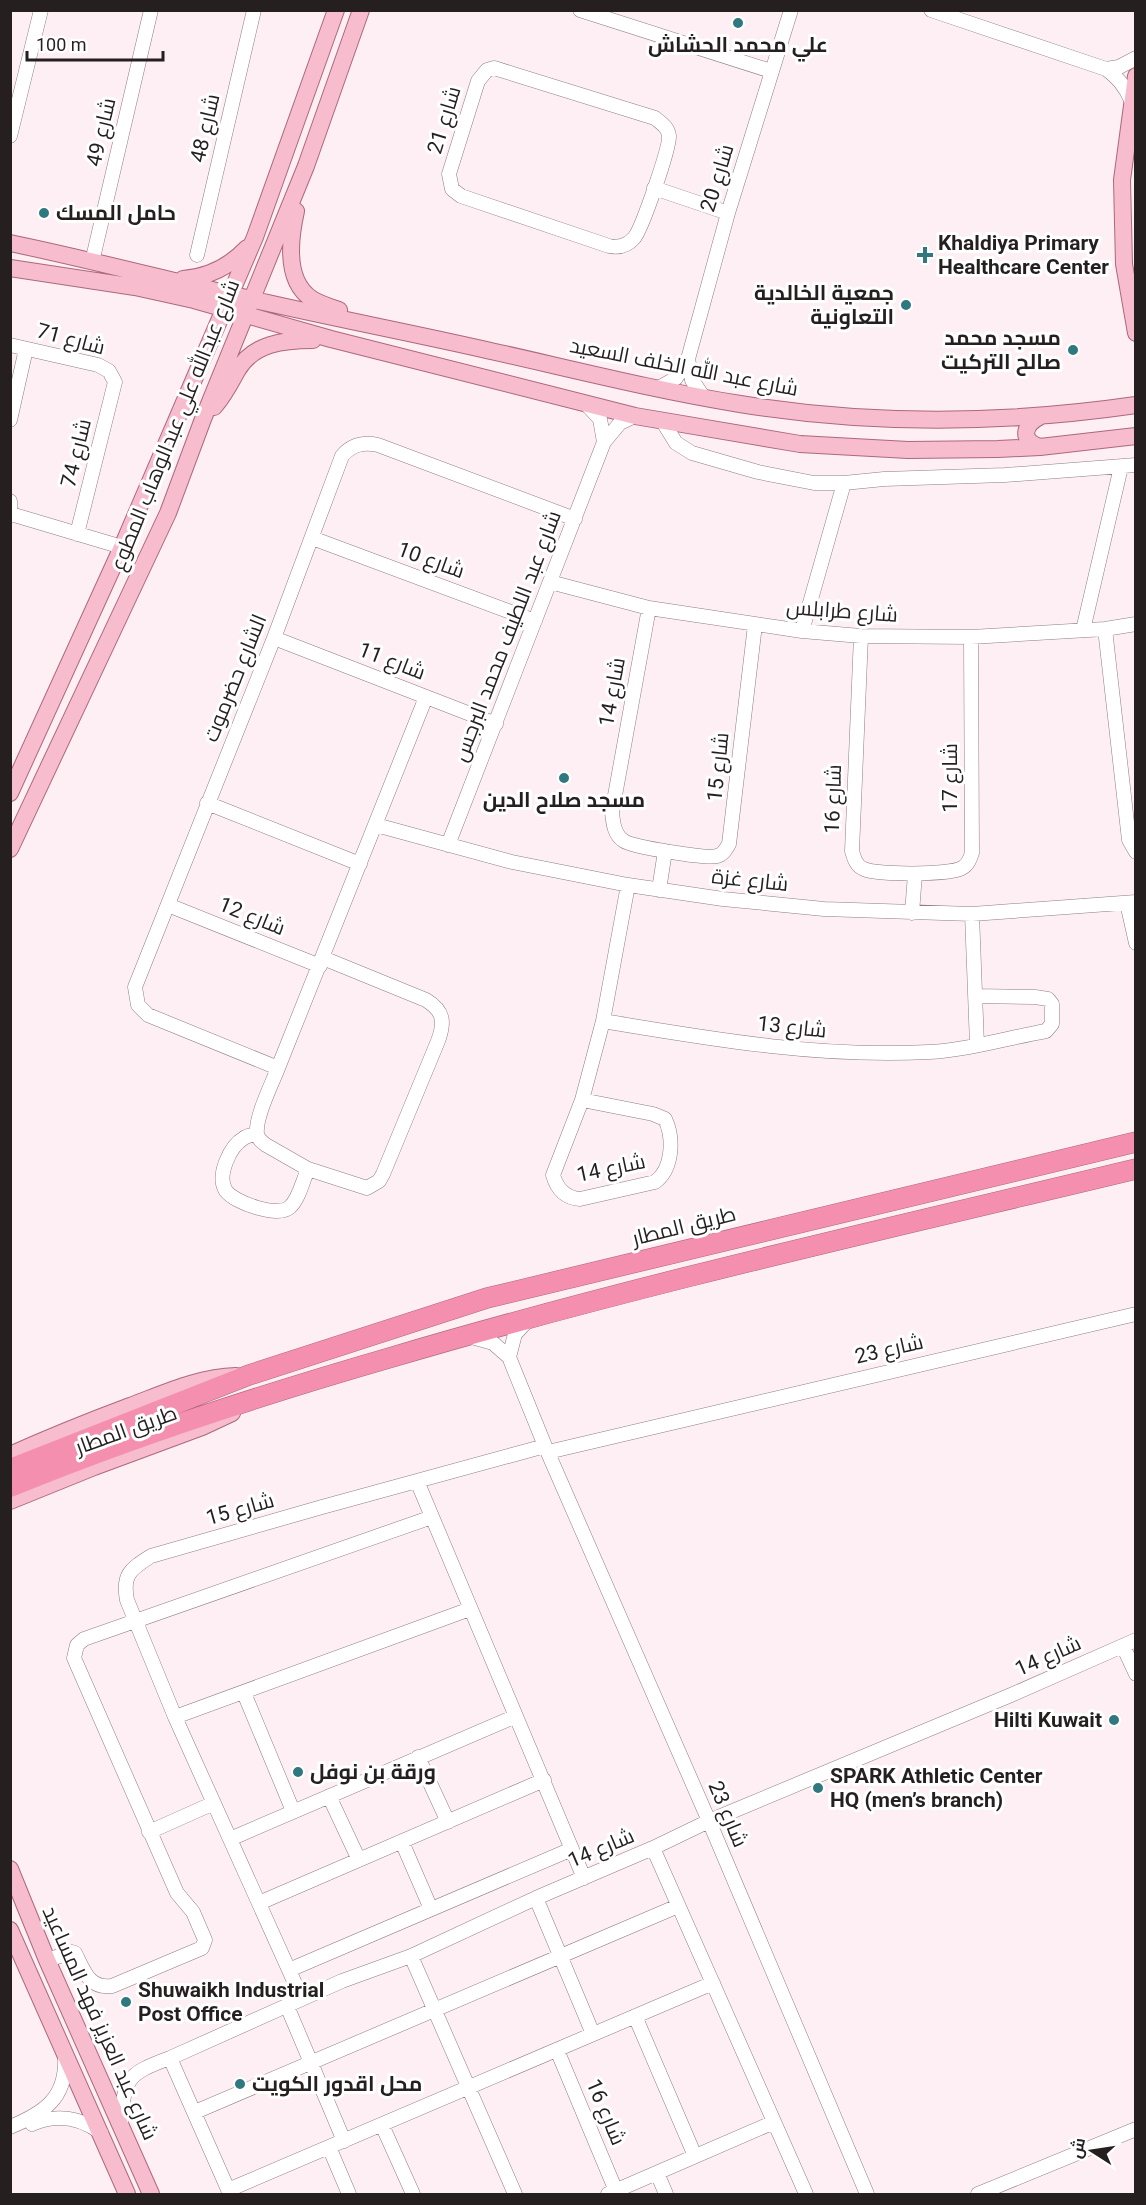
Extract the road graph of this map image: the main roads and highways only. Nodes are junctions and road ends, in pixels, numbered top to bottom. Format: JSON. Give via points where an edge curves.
{"nodes":[{"id":1,"x":336,"y":10,"type":"edge"},
{"id":2,"x":361,"y":10,"type":"edge"},
{"id":3,"x":1136,"y":76,"type":"edge"},
{"id":4,"x":306,"y":166,"type":"junction"},
{"id":5,"x":255,"y":237,"type":"junction"},
{"id":6,"x":10,"y":243,"type":"edge"},
{"id":7,"x":30,"y":247,"type":"junction"},
{"id":8,"x":17,"y":270,"type":"edge"},
{"id":9,"x":172,"y":279,"type":"junction"},
{"id":10,"x":228,"y":301,"type":"junction"},
{"id":11,"x":249,"y":307,"type":"junction"},
{"id":12,"x":373,"y":325,"type":"junction"},
{"id":13,"x":1136,"y":333,"type":"edge"},
{"id":14,"x":331,"y":339,"type":"junction"},
{"id":15,"x":520,"y":357,"type":"junction"},
{"id":16,"x":513,"y":384,"type":"junction"},
{"id":17,"x":1135,"y":403,"type":"edge"},
{"id":18,"x":1041,"y":416,"type":"junction"},
{"id":19,"x":203,"y":419,"type":"junction"},
{"id":20,"x":1000,"y":419,"type":"junction"},
{"id":21,"x":1136,"y":436,"type":"edge"},
{"id":22,"x":1040,"y":447,"type":"junction"},
{"id":23,"x":998,"y":449,"type":"junction"},
{"id":24,"x":10,"y":793,"type":"edge"},
{"id":25,"x":10,"y":849,"type":"edge"},
{"id":26,"x":1136,"y":1142,"type":"edge"},
{"id":27,"x":1136,"y":1169,"type":"edge"},
{"id":28,"x":920,"y":1194,"type":"junction"},
{"id":29,"x":792,"y":1251,"type":"junction"},
{"id":30,"x":249,"y":1375,"type":"junction"},
{"id":31,"x":254,"y":1397,"type":"junction"},
{"id":32,"x":69,"y":1454,"type":"junction"},
{"id":33,"x":10,"y":1455,"type":"edge"},
{"id":34,"x":10,"y":1469,"type":"edge"},
{"id":35,"x":11,"y":1498,"type":"edge"},
{"id":36,"x":10,"y":1869,"type":"edge"},
{"id":37,"x":16,"y":1899,"type":"edge"},
{"id":38,"x":10,"y":1930,"type":"edge"},
{"id":39,"x":127,"y":2194,"type":"edge"},
{"id":40,"x":151,"y":2194,"type":"edge"}],
"edges":[{"from":1,"to":5,"type":"main road","name":"شارع عبدالله علي عبدالوهاب المطوع"},
{"from":2,"to":4,"type":"main road","name":"شارع عبدالله علي عبدالوهاب المطوع"},
{"from":3,"to":13,"type":"main road","via":[[1122,180],[1124,264]]},
{"from":4,"to":11,"type":"main road","name":"شارع عبدالله علي عبدالوهاب المطوع"},
{"from":4,"to":12,"type":"main road","via":[[290,247],[295,274],[311,299]]},
{"from":5,"to":9,"type":"main road","via":[[234,260],[217,271]]},
{"from":5,"to":10,"type":"main road","name":"شارع عبدالله علي عبدالوهاب المطوع"},
{"from":6,"to":7,"type":"main road"},
{"from":7,"to":8,"type":"main road","via":[[34,255],[32,265]]},
{"from":7,"to":9,"type":"main road"},
{"from":8,"to":10,"type":"main road","via":[[194,300]]},
{"from":9,"to":10,"type":"main road"},
{"from":10,"to":11,"type":"main road","name":"شارع عبد الله الخلف السعيد"},
{"from":10,"to":24,"type":"main road","name":"شارع عبدالله علي عبدالوهاب المطوع","via":[[122,548]]},
{"from":11,"to":12,"type":"main road","name":"شارع عبد الله الخلف السعيد"},
{"from":11,"to":14,"type":"main road","name":"شارع عبد الله الخلف السعيد"},
{"from":11,"to":19,"type":"main road","name":"شارع عبدالله علي عبدالوهاب المطوع"},
{"from":12,"to":15,"type":"main road","name":"شارع عبد الله الخلف السعيد"},
{"from":14,"to":16,"type":"main road","name":"شارع عبد الله الخلف السعيد"},
{"from":14,"to":19,"type":"main road","via":[[287,340],[259,350],[245,361]]},
{"from":15,"to":16,"type":"main road","via":[[507,369]]},
{"from":15,"to":20,"type":"main road","name":"شارع عبد الله الخلف السعيد","via":[[657,389],[807,413]]},
{"from":16,"to":23,"type":"main road","name":"شارع عبد الله الخلف السعيد","via":[[663,422],[800,444],[908,450]]},
{"from":17,"to":18,"type":"main road","name":"شارع عبد الله الخلف السعيد"},
{"from":18,"to":20,"type":"main road","name":"شارع عبد الله الخلف السعيد"},
{"from":18,"to":22,"type":"main road","via":[[1031,420],[1026,433],[1028,440]]},
{"from":19,"to":25,"type":"main road","name":"شارع عبدالله علي عبدالوهاب المطوع","via":[[168,513]]},
{"from":20,"to":23,"type":"main road","via":[[1013,430],[1007,446]]},
{"from":21,"to":22,"type":"main road","name":"شارع عبد الله الخلف السعيد"},
{"from":22,"to":23,"type":"main road","name":"شارع عبد الله الخلف السعيد"},
{"from":26,"to":28,"type":"highway","name":"طريق المطار"},
{"from":27,"to":29,"type":"highway","name":"طريق المطار"},
{"from":28,"to":29,"type":"highway","via":[[930,1201],[924,1211],[824,1236]]},
{"from":28,"to":30,"type":"highway","name":"طريق المطار","via":[[487,1298]]},
{"from":29,"to":31,"type":"highway","name":"طريق المطار","via":[[464,1335]]},
{"from":30,"to":32,"type":"highway","name":"طريق المطار"},
{"from":30,"to":33,"type":"main road","name":"طريق المطار","via":[[185,1385]]},
{"from":31,"to":32,"type":"highway","name":"طريق المطار"},
{"from":31,"to":35,"type":"main road","name":"طريق المطار","via":[[202,1428]]},
{"from":32,"to":34,"type":"highway","name":"طريق المطار"},
{"from":32,"to":35,"type":"highway","name":"طريق المطار"},
{"from":36,"to":37,"type":"main road","name":"شارع عبد العزيز فهد المساعيد"},
{"from":37,"to":40,"type":"main road","name":"شارع عبد العزيز فهد المساعيد"},
{"from":38,"to":39,"type":"main road","name":"شارع عبد العزيز فهد المساعيد"}]}
